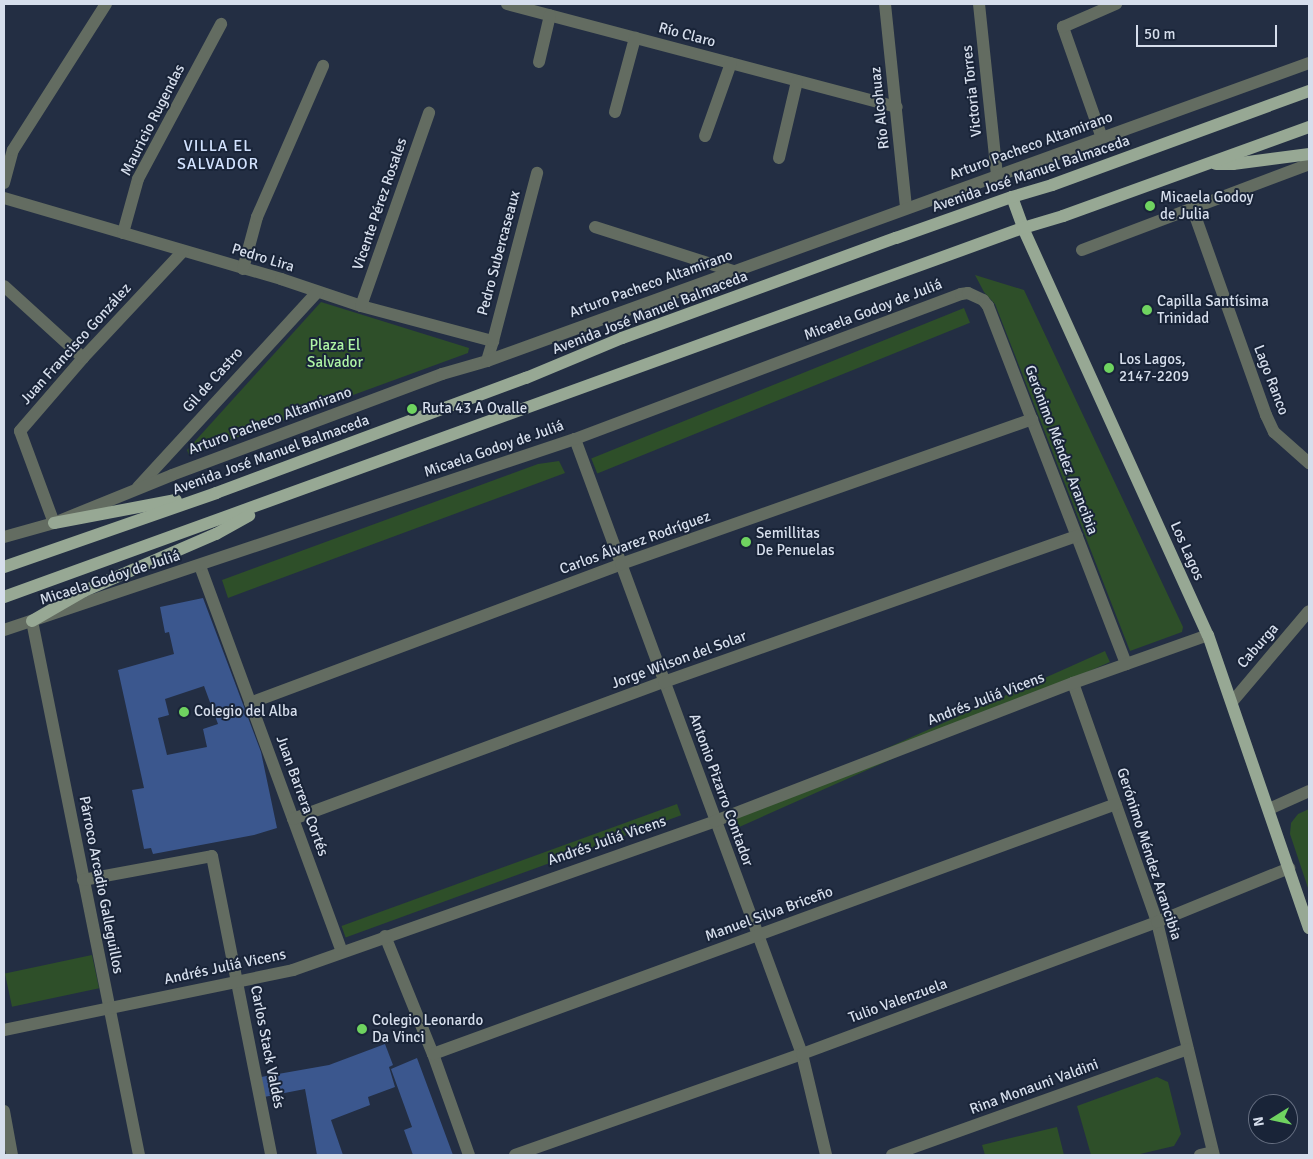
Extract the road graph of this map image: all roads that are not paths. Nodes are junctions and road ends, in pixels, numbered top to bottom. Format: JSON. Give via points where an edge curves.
{"nodes":[{"id":1,"x":106,"y":4,"type":"edge"},
{"id":2,"x":507,"y":4,"type":"edge"},
{"id":3,"x":885,"y":4,"type":"edge"},
{"id":4,"x":979,"y":4,"type":"edge"},
{"id":5,"x":1116,"y":4,"type":"edge"},
{"id":6,"x":550,"y":15,"type":"junction"},
{"id":7,"x":221,"y":24,"type":"dead end"},
{"id":8,"x":635,"y":38,"type":"junction"},
{"id":9,"x":539,"y":62,"type":"dead end"},
{"id":10,"x":731,"y":63,"type":"junction"},
{"id":11,"x":1309,"y":63,"type":"edge"},
{"id":12,"x":323,"y":66,"type":"dead end"},
{"id":13,"x":797,"y":81,"type":"junction"},
{"id":14,"x":1309,"y":91,"type":"edge"},
{"id":15,"x":897,"y":107,"type":"junction"},
{"id":16,"x":616,"y":112,"type":"dead end"},
{"id":17,"x":429,"y":113,"type":"dead end"},
{"id":18,"x":1309,"y":127,"type":"edge"},
{"id":19,"x":705,"y":136,"type":"dead end"},
{"id":20,"x":1102,"y":138,"type":"junction"},
{"id":21,"x":1309,"y":154,"type":"edge"},
{"id":22,"x":779,"y":158,"type":"dead end"},
{"id":23,"x":1209,"y":164,"type":"junction"},
{"id":24,"x":1309,"y":164,"type":"edge"},
{"id":25,"x":537,"y":173,"type":"dead end"},
{"id":26,"x":997,"y":174,"type":"junction"},
{"id":27,"x":4,"y":183,"type":"edge"},
{"id":28,"x":1012,"y":196,"type":"junction"},
{"id":29,"x":4,"y":198,"type":"edge"},
{"id":30,"x":906,"y":208,"type":"junction"},
{"id":31,"x":1194,"y":210,"type":"junction"},
{"id":32,"x":595,"y":227,"type":"dead end"},
{"id":33,"x":1023,"y":228,"type":"junction"},
{"id":34,"x":123,"y":233,"type":"junction"},
{"id":35,"x":1082,"y":250,"type":"dead end"},
{"id":36,"x":183,"y":251,"type":"junction"},
{"id":37,"x":243,"y":269,"type":"junction"},
{"id":38,"x":734,"y":271,"type":"junction"},
{"id":39,"x":4,"y":286,"type":"edge"},
{"id":40,"x":317,"y":292,"type":"junction"},
{"id":41,"x":961,"y":294,"type":"joint"},
{"id":42,"x":361,"y":306,"type":"junction"},
{"id":43,"x":493,"y":341,"type":"junction"},
{"id":44,"x":83,"y":358,"type":"junction"},
{"id":45,"x":487,"y":361,"type":"junction"},
{"id":46,"x":1032,"y":419,"type":"junction"},
{"id":47,"x":575,"y":439,"type":"junction"},
{"id":48,"x":1309,"y":463,"type":"edge"},
{"id":49,"x":135,"y":491,"type":"junction"},
{"id":50,"x":216,"y":493,"type":"junction"},
{"id":51,"x":282,"y":498,"type":"junction"},
{"id":52,"x":54,"y":523,"type":"junction"},
{"id":53,"x":1077,"y":536,"type":"junction"},
{"id":54,"x":4,"y":537,"type":"edge"},
{"id":55,"x":621,"y":564,"type":"junction"},
{"id":56,"x":200,"y":566,"type":"junction"},
{"id":57,"x":4,"y":567,"type":"edge"},
{"id":58,"x":4,"y":597,"type":"edge"},
{"id":59,"x":1309,"y":611,"type":"edge"},
{"id":60,"x":32,"y":621,"type":"junction"},
{"id":61,"x":4,"y":630,"type":"edge"},
{"id":62,"x":1208,"y":636,"type":"junction"},
{"id":63,"x":1126,"y":664,"type":"junction"},
{"id":64,"x":664,"y":682,"type":"junction"},
{"id":65,"x":1073,"y":683,"type":"junction"},
{"id":66,"x":1232,"y":702,"type":"junction"},
{"id":67,"x":250,"y":703,"type":"junction"},
{"id":68,"x":1309,"y":791,"type":"edge"},
{"id":69,"x":1116,"y":804,"type":"junction"},
{"id":70,"x":1269,"y":808,"type":"junction"},
{"id":71,"x":293,"y":819,"type":"junction"},
{"id":72,"x":715,"y":820,"type":"junction"},
{"id":73,"x":1289,"y":868,"type":"junction"},
{"id":74,"x":84,"y":880,"type":"junction"},
{"id":75,"x":1157,"y":922,"type":"junction"},
{"id":76,"x":1309,"y":928,"type":"edge"},
{"id":77,"x":758,"y":935,"type":"junction"},
{"id":78,"x":385,"y":936,"type":"junction"},
{"id":79,"x":342,"y":952,"type":"junction"},
{"id":80,"x":238,"y":981,"type":"junction"},
{"id":81,"x":110,"y":1009,"type":"junction"},
{"id":82,"x":4,"y":1030,"type":"edge"},
{"id":83,"x":1188,"y":1049,"type":"junction"},
{"id":84,"x":433,"y":1054,"type":"junction"},
{"id":85,"x":802,"y":1054,"type":"junction"},
{"id":86,"x":4,"y":1111,"type":"edge"},
{"id":87,"x":1213,"y":1154,"type":"edge"},
{"id":88,"x":12,"y":1155,"type":"edge"},
{"id":89,"x":139,"y":1155,"type":"edge"},
{"id":90,"x":272,"y":1155,"type":"edge"},
{"id":91,"x":469,"y":1155,"type":"edge"},
{"id":92,"x":515,"y":1155,"type":"edge"},
{"id":93,"x":826,"y":1155,"type":"edge"},
{"id":94,"x":892,"y":1155,"type":"edge"},
{"id":95,"x":1200,"y":1155,"type":"edge"}],
"edges":[{"from":1,"to":27,"type":"street","via":[[13,150]]},
{"from":2,"to":6,"type":"street","name":"Río Claro"},
{"from":3,"to":15,"type":"street","name":"Río Alcohuaz"},
{"from":4,"to":26,"type":"street","name":"Victoria Torres"},
{"from":5,"to":20,"type":"street","via":[[1064,27]]},
{"from":6,"to":8,"type":"street","name":"Río Claro"},
{"from":6,"to":9,"type":"street"},
{"from":7,"to":34,"type":"street","name":"Mauricio Rugendas","via":[[138,179]]},
{"from":8,"to":10,"type":"street","name":"Río Claro"},
{"from":8,"to":16,"type":"street","name":"Río Claro"},
{"from":10,"to":13,"type":"street","name":"Río Claro"},
{"from":10,"to":19,"type":"street","name":"Río Claro"},
{"from":11,"to":20,"type":"street","name":"Arturo Pacheco Altamirano"},
{"from":12,"to":37,"type":"street","via":[[258,217]]},
{"from":13,"to":15,"type":"street","name":"Río Claro"},
{"from":13,"to":22,"type":"street"},
{"from":14,"to":28,"type":"main road","name":"Avenida José Manuel Balmaceda","via":[[1052,185]]},
{"from":15,"to":30,"type":"street","name":"Río Alcohuaz"},
{"from":17,"to":42,"type":"street","name":"Vicente Pérez Rosales"},
{"from":18,"to":23,"type":"main road"},
{"from":20,"to":26,"type":"street","name":"Arturo Pacheco Altamirano"},
{"from":21,"to":23,"type":"main road"},
{"from":23,"to":33,"type":"main road"},
{"from":24,"to":31,"type":"street"},
{"from":25,"to":43,"type":"street","name":"Pedro Subercaseaux"},
{"from":26,"to":30,"type":"street","name":"Arturo Pacheco Altamirano"},
{"from":28,"to":33,"type":"main road","name":"Los Lagos"},
{"from":28,"to":50,"type":"main road","name":"Avenida José Manuel Balmaceda","via":[[622,338],[526,378]]},
{"from":29,"to":34,"type":"street","name":"Pedro Lira"},
{"from":30,"to":38,"type":"street","name":"Arturo Pacheco Altamirano"},
{"from":31,"to":35,"type":"street"},
{"from":31,"to":48,"type":"street","name":"Lago Ranco","via":[[1266,415],[1274,432]]},
{"from":32,"to":38,"type":"street"},
{"from":33,"to":51,"type":"main road"},
{"from":33,"to":62,"type":"main road","name":"Los Lagos"},
{"from":34,"to":36,"type":"street","name":"Pedro Lira"},
{"from":36,"to":37,"type":"street","name":"Pedro Lira"},
{"from":36,"to":44,"type":"street","name":"Juan Francisco González"},
{"from":37,"to":40,"type":"street","name":"Pedro Lira"},
{"from":38,"to":45,"type":"street","name":"Arturo Pacheco Altamirano"},
{"from":39,"to":44,"type":"street"},
{"from":40,"to":42,"type":"street","name":"Pedro Lira"},
{"from":40,"to":49,"type":"street","name":"Gil de Castro"},
{"from":41,"to":46,"type":"street","name":"Gerónimo Méndez Arancibia","via":[[976,296],[988,306]]},
{"from":41,"to":47,"type":"street","name":"Micaela Godoy de Juliá"},
{"from":42,"to":43,"type":"street","name":"Pedro Lira"},
{"from":43,"to":45,"type":"street"},
{"from":44,"to":52,"type":"street","name":"Juan Francisco González","via":[[20,431]]},
{"from":45,"to":49,"type":"street","name":"Arturo Pacheco Altamirano","via":[[442,374]]},
{"from":46,"to":53,"type":"street","name":"Gerónimo Méndez Arancibia"},
{"from":46,"to":55,"type":"street","name":"Carlos Álvarez Rodríguez"},
{"from":47,"to":55,"type":"street","name":"Antonio Pizarro Contador"},
{"from":47,"to":56,"type":"street","name":"Micaela Godoy de Juliá"},
{"from":49,"to":52,"type":"street","name":"Arturo Pacheco Altamirano"},
{"from":50,"to":52,"type":"main road"},
{"from":50,"to":57,"type":"main road","name":"Avenida José Manuel Balmaceda"},
{"from":51,"to":58,"type":"main road"},
{"from":51,"to":60,"type":"main road","via":[[216,534],[84,591]]},
{"from":52,"to":54,"type":"street","name":"Arturo Pacheco Altamirano"},
{"from":53,"to":63,"type":"street","name":"Gerónimo Méndez Arancibia"},
{"from":53,"to":64,"type":"street","name":"Jorge Wilson del Solar"},
{"from":55,"to":64,"type":"street","name":"Antonio Pizarro Contador"},
{"from":55,"to":67,"type":"street","name":"Carlos Álvarez Rodríguez"},
{"from":56,"to":60,"type":"street","name":"Micaela Godoy de Juliá"},
{"from":56,"to":67,"type":"street","name":"Juan Barrera Cortés"},
{"from":59,"to":66,"type":"street","name":"Caburga"},
{"from":60,"to":61,"type":"street","name":"Micaela Godoy de Juliá"},
{"from":60,"to":74,"type":"street","name":"Párroco Arcadio Galleguillos"},
{"from":62,"to":63,"type":"street","name":"Andrés Juliá Vicens"},
{"from":62,"to":66,"type":"main road","name":"Los Lagos"},
{"from":63,"to":65,"type":"street","name":"Andrés Juliá Vicens"},
{"from":64,"to":71,"type":"street","name":"Jorge Wilson del Solar"},
{"from":64,"to":72,"type":"street","name":"Antonio Pizarro Contador"},
{"from":65,"to":69,"type":"street","name":"Gerónimo Méndez Arancibia"},
{"from":65,"to":72,"type":"street","name":"Andrés Juliá Vicens"},
{"from":66,"to":70,"type":"main road","name":"Los Lagos"},
{"from":67,"to":71,"type":"street","name":"Juan Barrera Cortés"},
{"from":68,"to":70,"type":"street"},
{"from":69,"to":75,"type":"street","name":"Gerónimo Méndez Arancibia"},
{"from":69,"to":77,"type":"street","name":"Manuel Silva Briceño"},
{"from":70,"to":73,"type":"main road","name":"Los Lagos"},
{"from":71,"to":79,"type":"street","name":"Juan Barrera Cortés"},
{"from":72,"to":77,"type":"street","name":"Antonio Pizarro Contador"},
{"from":72,"to":78,"type":"street","name":"Andrés Juliá Vicens"},
{"from":73,"to":75,"type":"street","name":"Tulio Valenzuela"},
{"from":73,"to":76,"type":"main road","name":"Los Lagos"},
{"from":74,"to":80,"type":"street","name":"Carlos Stack Valdés","via":[[212,856]]},
{"from":74,"to":81,"type":"street","name":"Párroco Arcadio Galleguillos"},
{"from":75,"to":83,"type":"street","name":"Gerónimo Méndez Arancibia"},
{"from":75,"to":85,"type":"street","name":"Tulio Valenzuela"},
{"from":77,"to":84,"type":"street","name":"Manuel Silva Briceño"},
{"from":77,"to":85,"type":"street","name":"Antonio Pizarro Contador"},
{"from":78,"to":79,"type":"street","name":"Andrés Juliá Vicens"},
{"from":78,"to":84,"type":"street"},
{"from":79,"to":80,"type":"street","name":"Andrés Juliá Vicens","via":[[293,970]]},
{"from":80,"to":81,"type":"street","name":"Andrés Juliá Vicens"},
{"from":80,"to":90,"type":"street","name":"Carlos Stack Valdés"},
{"from":81,"to":82,"type":"street","name":"Andrés Juliá Vicens"},
{"from":81,"to":89,"type":"street","name":"Párroco Arcadio Galleguillos"},
{"from":83,"to":87,"type":"street","name":"Gerónimo Méndez Arancibia"},
{"from":83,"to":94,"type":"street","name":"Rina Monauni Valdini"},
{"from":84,"to":91,"type":"street"},
{"from":85,"to":92,"type":"street","name":"Tulio Valenzuela"},
{"from":85,"to":93,"type":"street","name":"Antonio Pizarro Contador"},
{"from":86,"to":88,"type":"street"},
{"from":87,"to":95,"type":"street"}]}
